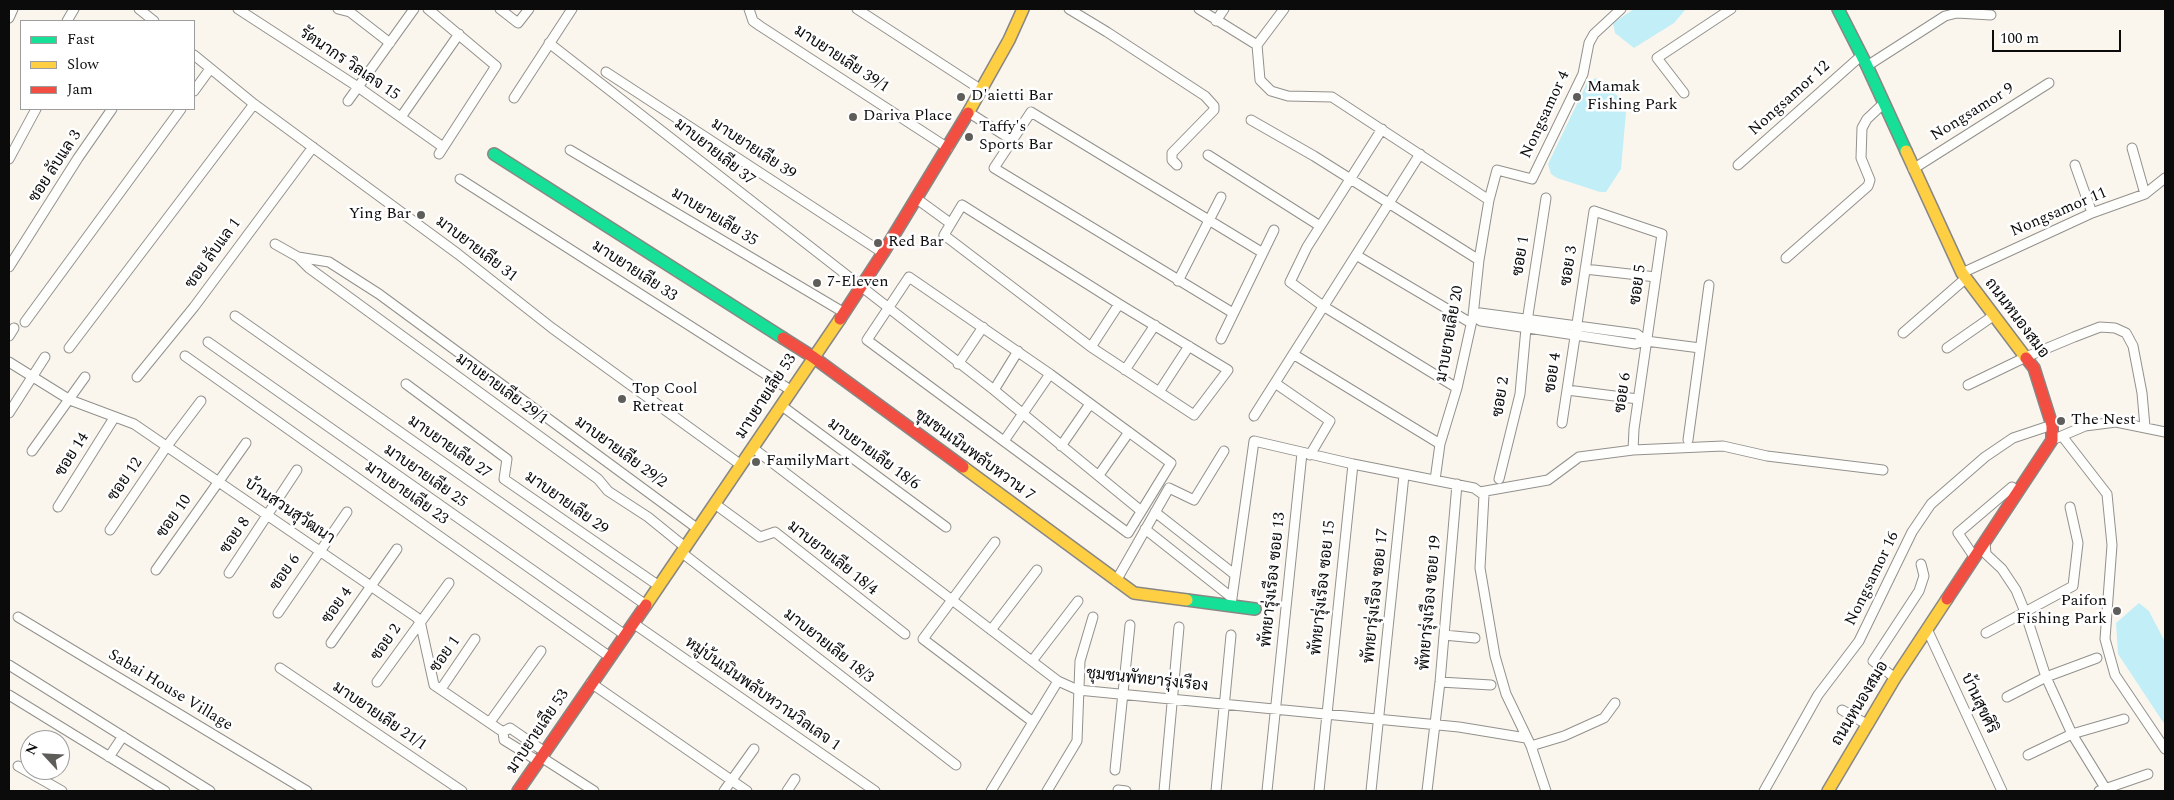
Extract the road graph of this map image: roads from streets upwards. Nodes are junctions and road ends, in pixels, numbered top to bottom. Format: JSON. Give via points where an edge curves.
{"nodes":[{"id":1,"x":13,"y":9,"type":"edge"},
{"id":2,"x":74,"y":9,"type":"edge"},
{"id":3,"x":140,"y":9,"type":"edge"},
{"id":4,"x":238,"y":9,"type":"edge"},
{"id":5,"x":338,"y":9,"type":"edge"},
{"id":6,"x":414,"y":9,"type":"edge"},
{"id":7,"x":428,"y":9,"type":"edge"},
{"id":8,"x":500,"y":9,"type":"edge"},
{"id":9,"x":529,"y":9,"type":"edge"},
{"id":10,"x":572,"y":9,"type":"edge"},
{"id":11,"x":749,"y":9,"type":"edge"},
{"id":12,"x":857,"y":9,"type":"edge"},
{"id":13,"x":1022,"y":9,"type":"edge"},
{"id":14,"x":1069,"y":9,"type":"edge"},
{"id":15,"x":1199,"y":9,"type":"edge"},
{"id":16,"x":1224,"y":9,"type":"edge"},
{"id":17,"x":1284,"y":9,"type":"edge"},
{"id":18,"x":1621,"y":9,"type":"edge"},
{"id":19,"x":1731,"y":9,"type":"edge"},
{"id":20,"x":1838,"y":9,"type":"edge"},
{"id":21,"x":348,"y":10,"type":"edge"},
{"id":22,"x":1992,"y":15,"type":"dead end"},
{"id":23,"x":9,"y":18,"type":"edge"},
{"id":24,"x":68,"y":20,"type":"edge"},
{"id":25,"x":153,"y":20,"type":"edge"},
{"id":26,"x":1216,"y":21,"type":"junction"},
{"id":27,"x":459,"y":34,"type":"junction"},
{"id":28,"x":390,"y":43,"type":"junction"},
{"id":29,"x":549,"y":43,"type":"junction"},
{"id":30,"x":1256,"y":45,"type":"junction"},
{"id":31,"x":195,"y":56,"type":"edge"},
{"id":32,"x":1864,"y":61,"type":"junction"},
{"id":33,"x":210,"y":69,"type":"junction"},
{"id":34,"x":606,"y":72,"type":"dead end"},
{"id":35,"x":2049,"y":83,"type":"dead end"},
{"id":36,"x":358,"y":87,"type":"junction"},
{"id":37,"x":195,"y":90,"type":"edge"},
{"id":38,"x":980,"y":90,"type":"junction"},
{"id":39,"x":1684,"y":93,"type":"dead end"},
{"id":40,"x":514,"y":98,"type":"dead end"},
{"id":41,"x":348,"y":101,"type":"dead end"},
{"id":42,"x":254,"y":104,"type":"junction"},
{"id":43,"x":1884,"y":104,"type":"junction"},
{"id":44,"x":35,"y":110,"type":"edge"},
{"id":45,"x":111,"y":110,"type":"edge"},
{"id":46,"x":180,"y":110,"type":"edge"},
{"id":47,"x":968,"y":112,"type":"junction"},
{"id":48,"x":401,"y":117,"type":"junction"},
{"id":49,"x":1252,"y":120,"type":"dead end"},
{"id":50,"x":1382,"y":128,"type":"junction"},
{"id":51,"x":1012,"y":140,"type":"junction"},
{"id":52,"x":313,"y":147,"type":"junction"},
{"id":53,"x":948,"y":148,"type":"junction"},
{"id":54,"x":2132,"y":148,"type":"dead end"},
{"id":55,"x":570,"y":150,"type":"dead end"},
{"id":56,"x":494,"y":154,"type":"dead end"},
{"id":57,"x":1420,"y":154,"type":"junction"},
{"id":58,"x":1208,"y":155,"type":"dead end"},
{"id":59,"x":9,"y":159,"type":"edge"},
{"id":60,"x":1177,"y":165,"type":"dead end"},
{"id":61,"x":1738,"y":165,"type":"dead end"},
{"id":62,"x":2075,"y":165,"type":"dead end"},
{"id":63,"x":1914,"y":168,"type":"junction"},
{"id":64,"x":1349,"y":178,"type":"junction"},
{"id":65,"x":2165,"y":178,"type":"edge"},
{"id":66,"x":460,"y":179,"type":"dead end"},
{"id":67,"x":2145,"y":194,"type":"junction"},
{"id":68,"x":1221,"y":197,"type":"dead end"},
{"id":69,"x":1546,"y":198,"type":"dead end"},
{"id":70,"x":917,"y":199,"type":"junction"},
{"id":71,"x":1489,"y":200,"type":"junction"},
{"id":72,"x":1389,"y":204,"type":"junction"},
{"id":73,"x":1594,"y":211,"type":"joint"},
{"id":74,"x":2092,"y":213,"type":"junction"},
{"id":75,"x":1208,"y":221,"type":"junction"},
{"id":76,"x":950,"y":223,"type":"junction"},
{"id":77,"x":1320,"y":226,"type":"junction"},
{"id":78,"x":1274,"y":230,"type":"dead end"},
{"id":79,"x":275,"y":244,"type":"dead end"},
{"id":80,"x":883,"y":253,"type":"junction"},
{"id":81,"x":1263,"y":253,"type":"junction"},
{"id":82,"x":1356,"y":255,"type":"junction"},
{"id":83,"x":298,"y":256,"type":"junction"},
{"id":84,"x":1786,"y":258,"type":"dead end"},
{"id":85,"x":1479,"y":260,"type":"junction"},
{"id":86,"x":9,"y":267,"type":"edge"},
{"id":87,"x":1585,"y":269,"type":"junction"},
{"id":88,"x":1963,"y":276,"type":"junction"},
{"id":89,"x":1656,"y":277,"type":"junction"},
{"id":90,"x":1178,"y":281,"type":"junction"},
{"id":91,"x":1709,"y":285,"type":"dead end"},
{"id":92,"x":861,"y":286,"type":"junction"},
{"id":93,"x":1119,"y":304,"type":"junction"},
{"id":94,"x":1324,"y":306,"type":"junction"},
{"id":95,"x":888,"y":308,"type":"junction"},
{"id":96,"x":843,"y":312,"type":"junction"},
{"id":97,"x":1233,"y":313,"type":"junction"},
{"id":98,"x":235,"y":316,"type":"dead end"},
{"id":99,"x":1992,"y":316,"type":"junction"},
{"id":100,"x":1472,"y":319,"type":"junction"},
{"id":101,"x":25,"y":322,"type":"dead end"},
{"id":102,"x":1526,"y":323,"type":"junction"},
{"id":103,"x":1155,"y":325,"type":"junction"},
{"id":104,"x":983,"y":327,"type":"junction"},
{"id":105,"x":1575,"y":331,"type":"junction"},
{"id":106,"x":1903,"y":333,"type":"dead end"},
{"id":107,"x":1221,"y":339,"type":"dead end"},
{"id":108,"x":1646,"y":341,"type":"junction"},
{"id":109,"x":208,"y":342,"type":"dead end"},
{"id":110,"x":1189,"y":346,"type":"junction"},
{"id":111,"x":1091,"y":347,"type":"junction"},
{"id":112,"x":69,"y":348,"type":"dead end"},
{"id":113,"x":1700,"y":348,"type":"junction"},
{"id":114,"x":1947,"y":348,"type":"dead end"},
{"id":115,"x":1018,"y":351,"type":"junction"},
{"id":116,"x":1294,"y":354,"type":"junction"},
{"id":117,"x":185,"y":356,"type":"dead end"},
{"id":118,"x":45,"y":357,"type":"dead end"},
{"id":119,"x":813,"y":357,"type":"junction"},
{"id":120,"x":2026,"y":357,"type":"junction"},
{"id":121,"x":9,"y":362,"type":"edge"},
{"id":122,"x":958,"y":364,"type":"junction"},
{"id":123,"x":1125,"y":370,"type":"junction"},
{"id":124,"x":1050,"y":374,"type":"junction"},
{"id":125,"x":33,"y":377,"type":"junction"},
{"id":126,"x":85,"y":377,"type":"dead end"},
{"id":127,"x":137,"y":377,"type":"dead end"},
{"id":128,"x":1275,"y":383,"type":"junction"},
{"id":129,"x":406,"y":384,"type":"dead end"},
{"id":130,"x":1968,"y":386,"type":"dead end"},
{"id":131,"x":1457,"y":388,"type":"junction"},
{"id":132,"x":994,"y":390,"type":"junction"},
{"id":133,"x":1567,"y":390,"type":"junction"},
{"id":134,"x":792,"y":391,"type":"junction"},
{"id":135,"x":1159,"y":392,"type":"junction"},
{"id":136,"x":70,"y":400,"type":"junction"},
{"id":137,"x":1638,"y":400,"type":"junction"},
{"id":138,"x":201,"y":401,"type":"dead end"},
{"id":139,"x":1090,"y":404,"type":"junction"},
{"id":140,"x":782,"y":406,"type":"junction"},
{"id":141,"x":9,"y":413,"type":"edge"},
{"id":142,"x":1022,"y":414,"type":"junction"},
{"id":143,"x":1254,"y":416,"type":"dead end"},
{"id":144,"x":114,"y":418,"type":"junction"},
{"id":145,"x":1562,"y":423,"type":"dead end"},
{"id":146,"x":2052,"y":425,"type":"junction"},
{"id":147,"x":2145,"y":427,"type":"junction"},
{"id":148,"x":1129,"y":432,"type":"junction"},
{"id":149,"x":2165,"y":432,"type":"edge"},
{"id":150,"x":2057,"y":438,"type":"junction"},
{"id":151,"x":1688,"y":440,"type":"dead end"},
{"id":152,"x":1004,"y":441,"type":"junction"},
{"id":153,"x":246,"y":443,"type":"dead end"},
{"id":154,"x":1440,"y":444,"type":"junction"},
{"id":155,"x":167,"y":446,"type":"junction"},
{"id":156,"x":1061,"y":446,"type":"junction"},
{"id":157,"x":753,"y":448,"type":"junction"},
{"id":158,"x":1633,"y":450,"type":"junction"},
{"id":159,"x":1224,"y":451,"type":"dead end"},
{"id":160,"x":32,"y":452,"type":"dead end"},
{"id":161,"x":1306,"y":454,"type":"junction"},
{"id":162,"x":1352,"y":464,"type":"junction"},
{"id":163,"x":741,"y":465,"type":"junction"},
{"id":164,"x":297,"y":470,"type":"dead end"},
{"id":165,"x":1883,"y":470,"type":"dead end"},
{"id":166,"x":1099,"y":475,"type":"junction"},
{"id":167,"x":1404,"y":475,"type":"junction"},
{"id":168,"x":1435,"y":480,"type":"junction"},
{"id":169,"x":1499,"y":480,"type":"dead end"},
{"id":170,"x":218,"y":482,"type":"junction"},
{"id":171,"x":1457,"y":484,"type":"junction"},
{"id":172,"x":2012,"y":487,"type":"dead end"},
{"id":173,"x":1480,"y":492,"type":"junction"},
{"id":174,"x":715,"y":504,"type":"junction"},
{"id":175,"x":2070,"y":506,"type":"dead end"},
{"id":176,"x":58,"y":507,"type":"dead end"},
{"id":177,"x":1140,"y":510,"type":"junction"},
{"id":178,"x":347,"y":512,"type":"dead end"},
{"id":179,"x":1154,"y":512,"type":"junction"},
{"id":180,"x":267,"y":516,"type":"junction"},
{"id":181,"x":946,"y":527,"type":"dead end"},
{"id":182,"x":698,"y":529,"type":"junction"},
{"id":183,"x":1145,"y":529,"type":"junction"},
{"id":184,"x":110,"y":530,"type":"dead end"},
{"id":185,"x":995,"y":542,"type":"dead end"},
{"id":186,"x":1985,"y":542,"type":"junction"},
{"id":187,"x":398,"y":548,"type":"dead end"},
{"id":188,"x":320,"y":550,"type":"junction"},
{"id":189,"x":683,"y":550,"type":"junction"},
{"id":190,"x":1975,"y":558,"type":"junction"},
{"id":191,"x":1921,"y":564,"type":"dead end"},
{"id":192,"x":156,"y":570,"type":"dead end"},
{"id":193,"x":1037,"y":570,"type":"dead end"},
{"id":194,"x":229,"y":573,"type":"dead end"},
{"id":195,"x":1234,"y":574,"type":"junction"},
{"id":196,"x":1116,"y":581,"type":"junction"},
{"id":197,"x":449,"y":583,"type":"dead end"},
{"id":198,"x":371,"y":586,"type":"junction"},
{"id":199,"x":659,"y":586,"type":"junction"},
{"id":200,"x":952,"y":600,"type":"junction"},
{"id":201,"x":1078,"y":601,"type":"dead end"},
{"id":202,"x":1231,"y":601,"type":"junction"},
{"id":203,"x":646,"y":605,"type":"junction"},
{"id":204,"x":1256,"y":609,"type":"dead end"},
{"id":205,"x":2025,"y":612,"type":"junction"},
{"id":206,"x":278,"y":613,"type":"dead end"},
{"id":207,"x":18,"y":617,"type":"dead end"},
{"id":208,"x":1093,"y":617,"type":"dead end"},
{"id":209,"x":420,"y":621,"type":"junction"},
{"id":210,"x":633,"y":623,"type":"junction"},
{"id":211,"x":1130,"y":625,"type":"dead end"},
{"id":212,"x":1179,"y":627,"type":"dead end"},
{"id":213,"x":1927,"y":629,"type":"junction"},
{"id":214,"x":991,"y":630,"type":"junction"},
{"id":215,"x":1986,"y":633,"type":"dead end"},
{"id":216,"x":905,"y":634,"type":"dead end"},
{"id":217,"x":625,"y":635,"type":"junction"},
{"id":218,"x":1231,"y":635,"type":"dead end"},
{"id":219,"x":1444,"y":635,"type":"junction"},
{"id":220,"x":1475,"y":638,"type":"dead end"},
{"id":221,"x":475,"y":639,"type":"dead end"},
{"id":222,"x":330,"y":644,"type":"dead end"},
{"id":223,"x":540,"y":651,"type":"dead end"},
{"id":224,"x":610,"y":657,"type":"junction"},
{"id":225,"x":2097,"y":658,"type":"dead end"},
{"id":226,"x":1032,"y":661,"type":"junction"},
{"id":227,"x":9,"y":666,"type":"edge"},
{"id":228,"x":280,"y":668,"type":"dead end"},
{"id":229,"x":2046,"y":676,"type":"junction"},
{"id":230,"x":1895,"y":678,"type":"junction"},
{"id":231,"x":1058,"y":681,"type":"junction"},
{"id":232,"x":377,"y":682,"type":"dead end"},
{"id":233,"x":1440,"y":682,"type":"junction"},
{"id":234,"x":592,"y":683,"type":"junction"},
{"id":235,"x":1492,"y":685,"type":"dead end"},
{"id":236,"x":441,"y":689,"type":"junction"},
{"id":237,"x":1078,"y":690,"type":"junction"},
{"id":238,"x":1122,"y":694,"type":"junction"},
{"id":239,"x":9,"y":695,"type":"edge"},
{"id":240,"x":2007,"y":697,"type":"dead end"},
{"id":241,"x":1172,"y":699,"type":"junction"},
{"id":242,"x":1615,"y":703,"type":"dead end"},
{"id":243,"x":1224,"y":704,"type":"junction"},
{"id":244,"x":1275,"y":709,"type":"junction"},
{"id":245,"x":1842,"y":710,"type":"dead end"},
{"id":246,"x":1326,"y":714,"type":"junction"},
{"id":247,"x":2124,"y":719,"type":"dead end"},
{"id":248,"x":1379,"y":720,"type":"junction"},
{"id":249,"x":490,"y":722,"type":"junction"},
{"id":250,"x":1033,"y":722,"type":"junction"},
{"id":251,"x":1868,"y":724,"type":"junction"},
{"id":252,"x":1435,"y":725,"type":"junction"},
{"id":253,"x":2072,"y":734,"type":"junction"},
{"id":254,"x":123,"y":736,"type":"junction"},
{"id":255,"x":1529,"y":742,"type":"junction"},
{"id":256,"x":754,"y":748,"type":"dead end"},
{"id":257,"x":2165,"y":750,"type":"edge"},
{"id":258,"x":2028,"y":755,"type":"dead end"},
{"id":259,"x":109,"y":757,"type":"junction"},
{"id":260,"x":541,"y":757,"type":"junction"},
{"id":261,"x":956,"y":764,"type":"dead end"},
{"id":262,"x":18,"y":766,"type":"dead end"},
{"id":263,"x":1115,"y":770,"type":"dead end"},
{"id":264,"x":2148,"y":774,"type":"dead end"},
{"id":265,"x":795,"y":779,"type":"dead end"},
{"id":266,"x":732,"y":780,"type":"junction"},
{"id":267,"x":2104,"y":790,"type":"edge"},
{"id":268,"x":62,"y":791,"type":"edge"},
{"id":269,"x":165,"y":791,"type":"edge"},
{"id":270,"x":210,"y":791,"type":"edge"},
{"id":271,"x":307,"y":791,"type":"edge"},
{"id":272,"x":462,"y":791,"type":"edge"},
{"id":273,"x":518,"y":791,"type":"edge"},
{"id":274,"x":594,"y":791,"type":"edge"},
{"id":275,"x":724,"y":791,"type":"edge"},
{"id":276,"x":747,"y":791,"type":"edge"},
{"id":277,"x":787,"y":791,"type":"edge"},
{"id":278,"x":875,"y":791,"type":"edge"},
{"id":279,"x":991,"y":791,"type":"edge"},
{"id":280,"x":1047,"y":791,"type":"edge"},
{"id":281,"x":1164,"y":791,"type":"edge"},
{"id":282,"x":1216,"y":791,"type":"edge"},
{"id":283,"x":1267,"y":791,"type":"edge"},
{"id":284,"x":1319,"y":791,"type":"edge"},
{"id":285,"x":1371,"y":791,"type":"edge"},
{"id":286,"x":1427,"y":791,"type":"edge"},
{"id":287,"x":1546,"y":791,"type":"edge"},
{"id":288,"x":1764,"y":791,"type":"edge"},
{"id":289,"x":1828,"y":791,"type":"edge"},
{"id":290,"x":2002,"y":791,"type":"edge"}],
"edges":[{"from":1,"to":23,"type":"street"},
{"from":2,"to":24,"type":"street"},
{"from":3,"to":25,"type":"street"},
{"from":4,"to":36,"type":"street","name":"รัตนากร วิลเลจ 15"},
{"from":5,"to":21,"type":"street"},
{"from":6,"to":28,"type":"street"},
{"from":7,"to":27,"type":"street"},
{"from":8,"to":9,"type":"street","via":[[518,23]]},
{"from":10,"to":29,"type":"street"},
{"from":11,"to":53,"type":"street","name":"มาบยายเลีย 39/1","via":[[753,21],[760,26]]},
{"from":12,"to":38,"type":"street"},
{"from":13,"to":38,"type":"street","name":"มาบยายเลีย 53","via":[[1009,40]]},
{"from":14,"to":60,"type":"street","via":[[1205,96],[1214,106],[1214,110],[1172,153],[1172,160]]},
{"from":15,"to":26,"type":"street"},
{"from":16,"to":26,"type":"street"},
{"from":17,"to":30,"type":"street"},
{"from":18,"to":71,"type":"street","name":"Nongsamor 4","via":[[1594,34],[1589,43],[1583,74],[1532,179],[1497,170]]},
{"from":19,"to":39,"type":"street","via":[[1657,58]]},
{"from":20,"to":32,"type":"street","name":"ถนนหนองสมอ"},
{"from":21,"to":28,"type":"street"},
{"from":22,"to":32,"type":"street","name":"Nongsamor 12","via":[[1957,13],[1945,16]]},
{"from":26,"to":30,"type":"street"},
{"from":27,"to":48,"type":"street"},
{"from":27,"to":48,"type":"street","name":"รัตนากร วิลเลจ 15","via":[[496,66],[441,151]]},
{"from":28,"to":36,"type":"street"},
{"from":29,"to":40,"type":"street"},
{"from":29,"to":92,"type":"street","name":"มาบยายเลีย 37"},
{"from":30,"to":50,"type":"street","via":[[1260,80],[1270,91],[1288,96],[1332,96]]},
{"from":31,"to":33,"type":"street","name":"มาบยายเลีย 31"},
{"from":32,"to":43,"type":"street","name":"ถนนหนองสมอ"},
{"from":32,"to":61,"type":"street","name":"Nongsamor 12"},
{"from":33,"to":37,"type":"street"},
{"from":33,"to":42,"type":"street","name":"มาบยายเลีย 31"},
{"from":34,"to":80,"type":"street","name":"มาบยายเลีย 39"},
{"from":35,"to":63,"type":"street","name":"Nongsamor 9"},
{"from":36,"to":41,"type":"street"},
{"from":36,"to":48,"type":"street","name":"รัตนากร วิลเลจ 15"},
{"from":38,"to":47,"type":"street","name":"มาบยายเลีย 53"},
{"from":42,"to":52,"type":"street","name":"มาบยายเลีย 31"},
{"from":42,"to":112,"type":"street"},
{"from":43,"to":63,"type":"street","name":"ถนนหนองสมอ"},
{"from":43,"to":84,"type":"street","via":[[1862,128],[1860,158],[1870,180],[1867,188]]},
{"from":44,"to":59,"type":"street"},
{"from":45,"to":86,"type":"street","name":"ซอย ลับแล 3"},
{"from":46,"to":101,"type":"street"},
{"from":47,"to":51,"type":"street"},
{"from":47,"to":53,"type":"street","name":"มาบยายเลีย 53"},
{"from":49,"to":64,"type":"street"},
{"from":50,"to":57,"type":"street"},
{"from":50,"to":64,"type":"street"},
{"from":51,"to":75,"type":"street","via":[[1031,112]]},
{"from":51,"to":90,"type":"street","via":[[994,168]]},
{"from":52,"to":127,"type":"street","name":"ซอย ลับแล 1","via":[[194,307]]},
{"from":52,"to":163,"type":"street","name":"มาบยายเลีย 31","via":[[560,334]]},
{"from":53,"to":70,"type":"street","name":"มาบยายเลีย 53"},
{"from":54,"to":67,"type":"street"},
{"from":55,"to":96,"type":"street","name":"มาบยายเลีย 35"},
{"from":56,"to":119,"type":"street","name":"ชุมชนเนินพลับหวาน 7"},
{"from":57,"to":71,"type":"street"},
{"from":57,"to":72,"type":"street"},
{"from":58,"to":77,"type":"street"},
{"from":62,"to":74,"type":"street"},
{"from":63,"to":88,"type":"street","name":"ถนนหนองสมอ"},
{"from":64,"to":72,"type":"street"},
{"from":64,"to":77,"type":"street"},
{"from":65,"to":67,"type":"street","name":"Nongsamor 11"},
{"from":66,"to":134,"type":"street","name":"มาบยายเลีย 33"},
{"from":67,"to":74,"type":"street","name":"Nongsamor 11"},
{"from":68,"to":75,"type":"street"},
{"from":69,"to":102,"type":"street","name":"ซอย 1"},
{"from":70,"to":76,"type":"street"},
{"from":70,"to":80,"type":"street","name":"มาบยายเลีย 53"},
{"from":71,"to":85,"type":"street","name":"มาบยายเลีย 20"},
{"from":72,"to":82,"type":"street"},
{"from":72,"to":85,"type":"street"},
{"from":73,"to":87,"type":"street","name":"ซอย 3"},
{"from":73,"to":89,"type":"street","name":"ซอย 5","via":[[1662,234]]},
{"from":74,"to":88,"type":"street","name":"Nongsamor 11"},
{"from":75,"to":81,"type":"street"},
{"from":75,"to":90,"type":"street"},
{"from":76,"to":93,"type":"street","via":[[962,205]]},
{"from":76,"to":111,"type":"street","via":[[944,235]]},
{"from":77,"to":94,"type":"street","via":[[1290,282]]},
{"from":78,"to":81,"type":"street"},
{"from":79,"to":83,"type":"street"},
{"from":80,"to":92,"type":"street","name":"มาบยายเลีย 53"},
{"from":81,"to":97,"type":"street"},
{"from":82,"to":94,"type":"street"},
{"from":82,"to":100,"type":"street"},
{"from":83,"to":182,"type":"street","name":"มาบยายเลีย 29/2","via":[[329,262],[379,294]]},
{"from":83,"to":189,"type":"street","name":"มาบยายเลีย 29/1","via":[[309,268],[598,479],[608,491],[648,517]]},
{"from":85,"to":100,"type":"street","name":"มาบยายเลีย 20"},
{"from":87,"to":89,"type":"street"},
{"from":87,"to":105,"type":"street","name":"ซอย 3"},
{"from":88,"to":99,"type":"street","name":"ถนนหนองสมอ"},
{"from":88,"to":106,"type":"street","name":"Nongsamor 11"},
{"from":89,"to":108,"type":"street","name":"ซอย 5"},
{"from":90,"to":97,"type":"street"},
{"from":91,"to":113,"type":"street"},
{"from":92,"to":95,"type":"street","name":"มาบยายเลีย 37"},
{"from":92,"to":96,"type":"street","name":"มาบยายเลีย 53"},
{"from":93,"to":103,"type":"street"},
{"from":93,"to":111,"type":"street"},
{"from":94,"to":116,"type":"street"},
{"from":94,"to":131,"type":"street"},
{"from":95,"to":104,"type":"street","via":[[908,277]]},
{"from":95,"to":122,"type":"street","name":"มาบยายเลีย 37"},
{"from":95,"to":152,"type":"street","via":[[867,340]]},
{"from":96,"to":119,"type":"street","name":"มาบยายเลีย 53"},
{"from":97,"to":107,"type":"street"},
{"from":98,"to":203,"type":"street","name":"มาบยายเลีย 27"},
{"from":99,"to":114,"type":"street"},
{"from":99,"to":120,"type":"street","name":"ถนนหนองสมอ"},
{"from":100,"to":102,"type":"street","via":[[1480,313]]},
{"from":100,"to":131,"type":"street","name":"มาบยายเลีย 20"},
{"from":102,"to":105,"type":"street"},
{"from":102,"to":169,"type":"street","name":"ซอย 2","via":[[1520,394]]},
{"from":103,"to":110,"type":"street"},
{"from":103,"to":123,"type":"street"},
{"from":104,"to":115,"type":"street"},
{"from":104,"to":122,"type":"street"},
{"from":105,"to":108,"type":"street","via":[[1637,334]]},
{"from":105,"to":133,"type":"street","name":"ซอย 4"},
{"from":108,"to":113,"type":"street"},
{"from":108,"to":137,"type":"street","name":"ซอย 6"},
{"from":109,"to":217,"type":"street","name":"มาบยายเลีย 25"},
{"from":110,"to":135,"type":"street"},
{"from":110,"to":135,"type":"street","via":[[1228,370],[1194,415]]},
{"from":111,"to":123,"type":"street"},
{"from":113,"to":151,"type":"street"},
{"from":115,"to":124,"type":"street"},
{"from":115,"to":132,"type":"street"},
{"from":116,"to":128,"type":"street"},
{"from":116,"to":154,"type":"street"},
{"from":117,"to":224,"type":"street","name":"มาบยายเลีย 23"},
{"from":118,"to":125,"type":"street"},
{"from":119,"to":134,"type":"street","name":"มาบยายเลีย 53"},
{"from":119,"to":196,"type":"street","name":"ชุมชนเนินพลับหวาน 7"},
{"from":120,"to":130,"type":"street"},
{"from":120,"to":146,"type":"street","name":"ถนนหนองสมอ","via":[[2034,368]]},
{"from":120,"to":147,"type":"street","via":[[2100,327],[2126,333],[2133,346]]},
{"from":121,"to":125,"type":"street","name":"บ้านสวนสุวัฒนา"},
{"from":122,"to":132,"type":"street","name":"มาบยายเลีย 37"},
{"from":123,"to":135,"type":"street"},
{"from":124,"to":139,"type":"street"},
{"from":124,"to":142,"type":"street"},
{"from":125,"to":136,"type":"street","name":"บ้านสวนสุวัฒนา"},
{"from":125,"to":141,"type":"street"},
{"from":126,"to":136,"type":"street"},
{"from":128,"to":143,"type":"street"},
{"from":128,"to":161,"type":"street","via":[[1330,421]]},
{"from":129,"to":199,"type":"street","name":"มาบยายเลีย 29","via":[[507,459],[504,479]]},
{"from":131,"to":154,"type":"street","name":"มาบยายเลีย 20"},
{"from":132,"to":142,"type":"street","name":"มาบยายเลีย 37"},
{"from":133,"to":137,"type":"street"},
{"from":133,"to":145,"type":"street","name":"ซอย 4"},
{"from":134,"to":140,"type":"street","name":"มาบยายเลีย 53"},
{"from":136,"to":144,"type":"street","name":"บ้านสวนสุวัฒนา"},
{"from":136,"to":160,"type":"street"},
{"from":137,"to":158,"type":"street","name":"ซอย 6"},
{"from":138,"to":155,"type":"street","name":"ซอย 12"},
{"from":139,"to":148,"type":"street"},
{"from":139,"to":156,"type":"street"},
{"from":140,"to":157,"type":"street","name":"มาบยายเลีย 53"},
{"from":140,"to":181,"type":"street","name":"มาบยายเลีย 18/6"},
{"from":142,"to":152,"type":"street"},
{"from":142,"to":156,"type":"street","name":"มาบยายเลีย 37"},
{"from":144,"to":155,"type":"street","name":"บ้านสวนสุวัฒนา","via":[[134,424]]},
{"from":144,"to":176,"type":"street","name":"ซอย 14"},
{"from":146,"to":150,"type":"street","name":"ถนนหนองสมอ"},
{"from":146,"to":288,"type":"street","name":"Nongsamor 16","via":[[2013,438],[1985,457],[1931,504],[1912,532],[1859,641],[1818,695]]},
{"from":147,"to":149,"type":"street"},
{"from":147,"to":150,"type":"street","via":[[2116,422],[2085,426]]},
{"from":148,"to":166,"type":"street"},
{"from":148,"to":177,"type":"street","via":[[1171,463]]},
{"from":150,"to":186,"type":"street","name":"ถนนหนองสมอ"},
{"from":150,"to":257,"type":"street","via":[[2107,494],[2112,545],[2105,639],[2115,676]]},
{"from":152,"to":177,"type":"street","via":[[1128,533]]},
{"from":153,"to":170,"type":"street","name":"ซอย 10"},
{"from":154,"to":168,"type":"street","name":"มาบยายเลีย 20"},
{"from":155,"to":170,"type":"street","name":"บ้านสวนสุวัฒนา"},
{"from":155,"to":184,"type":"street","name":"ซอย 12"},
{"from":156,"to":166,"type":"street","name":"มาบยายเลีย 37"},
{"from":157,"to":163,"type":"street","name":"มาบยายเลีย 53"},
{"from":157,"to":200,"type":"street","name":"ชุมชนพัทยารุ่งเรือง"},
{"from":158,"to":165,"type":"street","via":[[1723,446],[1767,456]]},
{"from":158,"to":173,"type":"street","via":[[1579,457],[1548,480]]},
{"from":159,"to":179,"type":"street","via":[[1194,500],[1169,488]]},
{"from":161,"to":162,"type":"street"},
{"from":161,"to":195,"type":"street","via":[[1254,441]]},
{"from":161,"to":244,"type":"street","name":"พัทยารุ่งเรือง ซอย 13"},
{"from":162,"to":167,"type":"street"},
{"from":162,"to":246,"type":"street","name":"พัทยารุ่งเรือง ซอย 15"},
{"from":163,"to":174,"type":"street","name":"มาบยายเลีย 53"},
{"from":164,"to":180,"type":"street","name":"ซอย 8"},
{"from":166,"to":177,"type":"street","name":"มาบยายเลีย 37"},
{"from":167,"to":168,"type":"street"},
{"from":167,"to":248,"type":"street","name":"พัทยารุ่งเรือง ซอย 17"},
{"from":168,"to":171,"type":"street"},
{"from":170,"to":180,"type":"street","name":"บ้านสวนสุวัฒนา"},
{"from":170,"to":192,"type":"street","name":"ซอย 10"},
{"from":171,"to":173,"type":"street"},
{"from":171,"to":219,"type":"street","name":"พัทยารุ่งเรือง ซอย 19"},
{"from":172,"to":190,"type":"street","via":[[1958,533]]},
{"from":173,"to":255,"type":"street","via":[[1484,495],[1480,568],[1486,613],[1506,694]]},
{"from":174,"to":182,"type":"street","name":"มาบยายเลีย 53"},
{"from":174,"to":216,"type":"street","name":"มาบยายเลีย 18/4","via":[[760,537],[775,532]]},
{"from":175,"to":205,"type":"street","via":[[2078,543],[2073,586]]},
{"from":178,"to":188,"type":"street","name":"ซอย 6"},
{"from":179,"to":183,"type":"street"},
{"from":179,"to":195,"type":"street"},
{"from":180,"to":188,"type":"street","name":"บ้านสวนสุวัฒนา"},
{"from":180,"to":194,"type":"street","name":"ซอย 8"},
{"from":182,"to":189,"type":"street","name":"มาบยายเลีย 53"},
{"from":183,"to":196,"type":"street"},
{"from":183,"to":202,"type":"street"},
{"from":185,"to":200,"type":"street"},
{"from":186,"to":190,"type":"street","name":"ถนนหนองสมอ"},
{"from":186,"to":205,"type":"street","via":[[1986,554],[2016,590]]},
{"from":187,"to":198,"type":"street"},
{"from":188,"to":198,"type":"street","name":"บ้านสวนสุวัฒนา"},
{"from":188,"to":206,"type":"street","name":"ซอย 6"},
{"from":189,"to":199,"type":"street","name":"มาบยายเลีย 53"},
{"from":189,"to":261,"type":"street","name":"มาบยายเลีย 18/3"},
{"from":190,"to":213,"type":"street","name":"ถนนหนองสมอ"},
{"from":191,"to":230,"type":"street","via":[[1924,576],[1919,591],[1873,661]]},
{"from":193,"to":214,"type":"street"},
{"from":195,"to":202,"type":"street"},
{"from":196,"to":202,"type":"street","name":"ชุมชนเนินพลับหวาน 7","via":[[1134,593]]},
{"from":197,"to":209,"type":"street"},
{"from":198,"to":209,"type":"street","name":"บ้านสวนสุวัฒนา"},
{"from":198,"to":222,"type":"street","name":"ซอย 4"},
{"from":199,"to":203,"type":"street","name":"มาบยายเลีย 53"},
{"from":200,"to":214,"type":"street","name":"ชุมชนพัทยารุ่งเรือง"},
{"from":200,"to":250,"type":"street","via":[[923,639]]},
{"from":201,"to":226,"type":"street"},
{"from":202,"to":204,"type":"street","name":"ชุมชนเนินพลับหวาน 7"},
{"from":203,"to":210,"type":"street","name":"มาบยายเลีย 53"},
{"from":205,"to":215,"type":"street"},
{"from":205,"to":229,"type":"street"},
{"from":207,"to":271,"type":"street","name":"Sabai House Village"},
{"from":208,"to":237,"type":"street","via":[[1080,661]]},
{"from":209,"to":232,"type":"street","name":"ซอย 2"},
{"from":209,"to":236,"type":"street","via":[[434,684]]},
{"from":210,"to":217,"type":"street","name":"มาบยายเลีย 53"},
{"from":210,"to":278,"type":"street","name":"หมู่บ้นเนินพลับหวานวิลเลจ 1"},
{"from":211,"to":238,"type":"street"},
{"from":212,"to":241,"type":"street"},
{"from":213,"to":230,"type":"street","name":"ถนนหนองสมอ"},
{"from":213,"to":290,"type":"street","name":"บ้านสุขศิริ"},
{"from":214,"to":226,"type":"street","name":"ชุมชนพัทยารุ่งเรือง"},
{"from":217,"to":224,"type":"street","name":"มาบยายเลีย 53"},
{"from":218,"to":243,"type":"street"},
{"from":219,"to":220,"type":"street"},
{"from":219,"to":233,"type":"street","name":"พัทยารุ่งเรือง ซอย 19"},
{"from":221,"to":236,"type":"street","name":"ซอย 1"},
{"from":223,"to":249,"type":"street"},
{"from":224,"to":234,"type":"street","name":"มาบยายเลีย 53"},
{"from":225,"to":229,"type":"street"},
{"from":226,"to":231,"type":"street","name":"ชุมชนพัทยารุ่งเรือง"},
{"from":227,"to":254,"type":"street"},
{"from":228,"to":272,"type":"street","name":"มาบยายเลีย 21/1"},
{"from":229,"to":240,"type":"street"},
{"from":229,"to":253,"type":"street"},
{"from":230,"to":251,"type":"street","name":"ถนนหนองสมอ"},
{"from":231,"to":237,"type":"street","name":"ชุมชนพัทยารุ่งเรือง"},
{"from":231,"to":250,"type":"street"},
{"from":233,"to":235,"type":"street"},
{"from":233,"to":252,"type":"street","name":"พัทยารุ่งเรือง ซอย 19"},
{"from":234,"to":260,"type":"street","name":"มาบยายเลีย 53"},
{"from":234,"to":266,"type":"street"},
{"from":236,"to":249,"type":"street"},
{"from":237,"to":238,"type":"street","name":"ชุมชนพัทยารุ่งเรือง"},
{"from":237,"to":280,"type":"street","via":[[1077,741]]},
{"from":238,"to":241,"type":"street","name":"ชุมชนพัทยารุ่งเรือง"},
{"from":238,"to":263,"type":"street"},
{"from":239,"to":259,"type":"street"},
{"from":241,"to":243,"type":"street","name":"ชุมชนพัทยารุ่งเรือง"},
{"from":241,"to":281,"type":"street"},
{"from":242,"to":255,"type":"street","via":[[1604,718],[1564,736]]},
{"from":243,"to":244,"type":"street","name":"ชุมชนพัทยารุ่งเรือง"},
{"from":243,"to":282,"type":"street"},
{"from":244,"to":246,"type":"street","name":"ชุมชนพัทยารุ่งเรือง"},
{"from":244,"to":283,"type":"street","name":"พัทยารุ่งเรือง ซอย 13"},
{"from":245,"to":251,"type":"street"},
{"from":246,"to":248,"type":"street","name":"ชุมชนพัทยารุ่งเรือง"},
{"from":246,"to":284,"type":"street","name":"พัทยารุ่งเรือง ซอย 15"},
{"from":247,"to":253,"type":"street"},
{"from":248,"to":252,"type":"street","name":"ชุมชนพัทยารุ่งเรือง"},
{"from":248,"to":285,"type":"street","name":"พัทยารุ่งเรือง ซอย 17"},
{"from":249,"to":260,"type":"street","via":[[503,732],[510,728]]},
{"from":250,"to":279,"type":"street"},
{"from":251,"to":289,"type":"street","name":"ถนนหนองสมอ"},
{"from":252,"to":255,"type":"street","name":"ชุมชนพัทยารุ่งเรือง"},
{"from":252,"to":286,"type":"street","name":"พัทยารุ่งเรือง ซอย 19"},
{"from":253,"to":258,"type":"street"},
{"from":253,"to":267,"type":"street"},
{"from":254,"to":259,"type":"street"},
{"from":254,"to":270,"type":"street"},
{"from":255,"to":287,"type":"street"},
{"from":256,"to":266,"type":"street"},
{"from":259,"to":269,"type":"street"},
{"from":260,"to":273,"type":"street","name":"มาบยายเลีย 53"},
{"from":260,"to":274,"type":"street"},
{"from":262,"to":268,"type":"street"},
{"from":264,"to":267,"type":"street"},
{"from":265,"to":277,"type":"street"},
{"from":266,"to":275,"type":"street"},
{"from":266,"to":276,"type":"street"}]}
